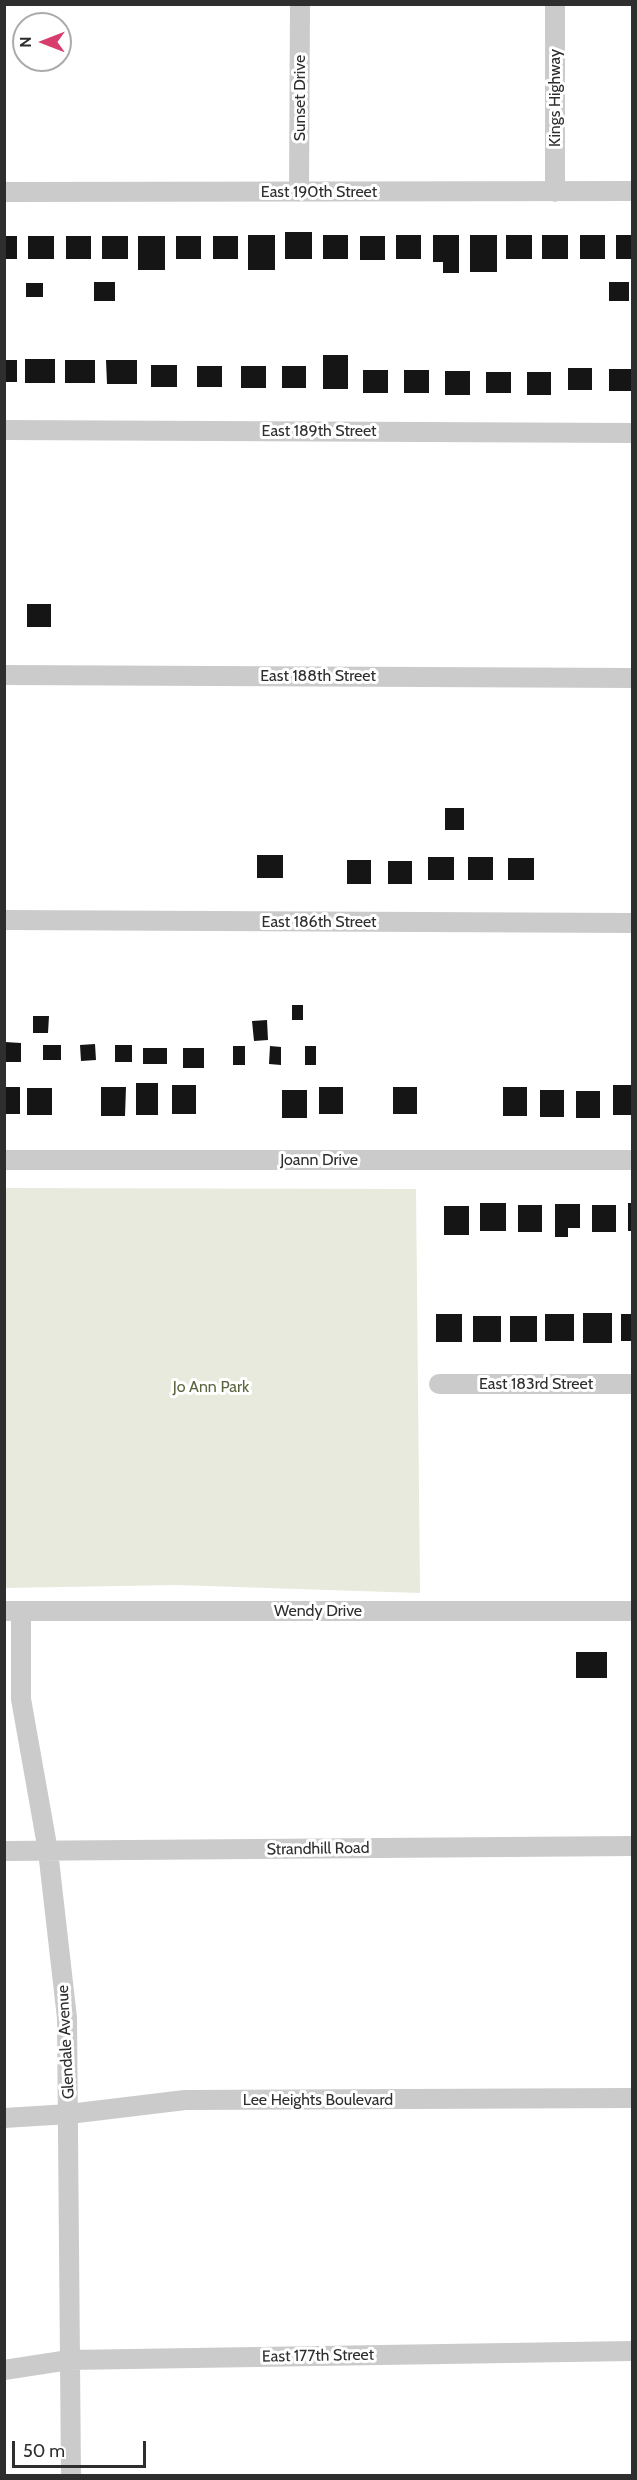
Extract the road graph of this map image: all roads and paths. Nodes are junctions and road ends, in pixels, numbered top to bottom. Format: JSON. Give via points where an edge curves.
{"nodes":[{"id":1,"x":300,"y":4,"type":"edge"},
{"id":2,"x":555,"y":4,"type":"edge"},
{"id":3,"x":633,"y":191,"type":"edge"},
{"id":4,"x":4,"y":192,"type":"edge"},
{"id":5,"x":299,"y":192,"type":"junction"},
{"id":6,"x":555,"y":192,"type":"junction"},
{"id":7,"x":4,"y":430,"type":"edge"},
{"id":8,"x":633,"y":433,"type":"edge"},
{"id":9,"x":4,"y":675,"type":"edge"},
{"id":10,"x":633,"y":678,"type":"edge"},
{"id":11,"x":4,"y":920,"type":"edge"},
{"id":12,"x":633,"y":923,"type":"edge"},
{"id":13,"x":4,"y":1160,"type":"edge"},
{"id":14,"x":633,"y":1160,"type":"edge"},
{"id":15,"x":439,"y":1384,"type":"dead end"},
{"id":16,"x":633,"y":1384,"type":"edge"},
{"id":17,"x":13,"y":1611,"type":"edge"},
{"id":18,"x":633,"y":1611,"type":"edge"},
{"id":19,"x":633,"y":1846,"type":"edge"},
{"id":20,"x":4,"y":1851,"type":"edge"},
{"id":21,"x":48,"y":1851,"type":"junction"},
{"id":22,"x":633,"y":2098,"type":"edge"},
{"id":23,"x":69,"y":2114,"type":"junction"},
{"id":24,"x":4,"y":2118,"type":"edge"},
{"id":25,"x":633,"y":2351,"type":"edge"},
{"id":26,"x":69,"y":2360,"type":"junction"},
{"id":27,"x":4,"y":2370,"type":"edge"},
{"id":28,"x":71,"y":2475,"type":"edge"}],
"edges":[{"from":1,"to":5,"type":"street","name":"Sunset Drive"},
{"from":2,"to":6,"type":"street","name":"Kings Highway"},
{"from":3,"to":6,"type":"street","name":"East 190th Street"},
{"from":4,"to":5,"type":"street","name":"East 190th Street"},
{"from":5,"to":6,"type":"street","name":"East 190th Street"},
{"from":7,"to":8,"type":"street","name":"East 189th Street"},
{"from":9,"to":10,"type":"street","name":"East 188th Street"},
{"from":11,"to":12,"type":"street","name":"East 186th Street"},
{"from":13,"to":14,"type":"street","name":"Joann Drive"},
{"from":15,"to":16,"type":"street","name":"East 183rd Street"},
{"from":17,"to":18,"type":"street","name":"Wendy Drive"},
{"from":17,"to":21,"type":"street","name":"Glendale Avenue","via":[[21,1699]]},
{"from":19,"to":21,"type":"street","name":"Strandhill Road"},
{"from":20,"to":21,"type":"street","name":"Strandhill Road"},
{"from":21,"to":23,"type":"street","name":"Glendale Avenue","via":[[67,2018]]},
{"from":22,"to":23,"type":"street","name":"Lee Heights Boulevard","via":[[185,2100]]},
{"from":23,"to":24,"type":"street","name":"Lee Heights Boulevard"},
{"from":23,"to":26,"type":"street","name":"Glendale Avenue"},
{"from":25,"to":26,"type":"street","name":"East 177th Street"},
{"from":26,"to":27,"type":"street","name":"East 177th Street"},
{"from":26,"to":28,"type":"street","name":"Glendale Avenue"}]}
